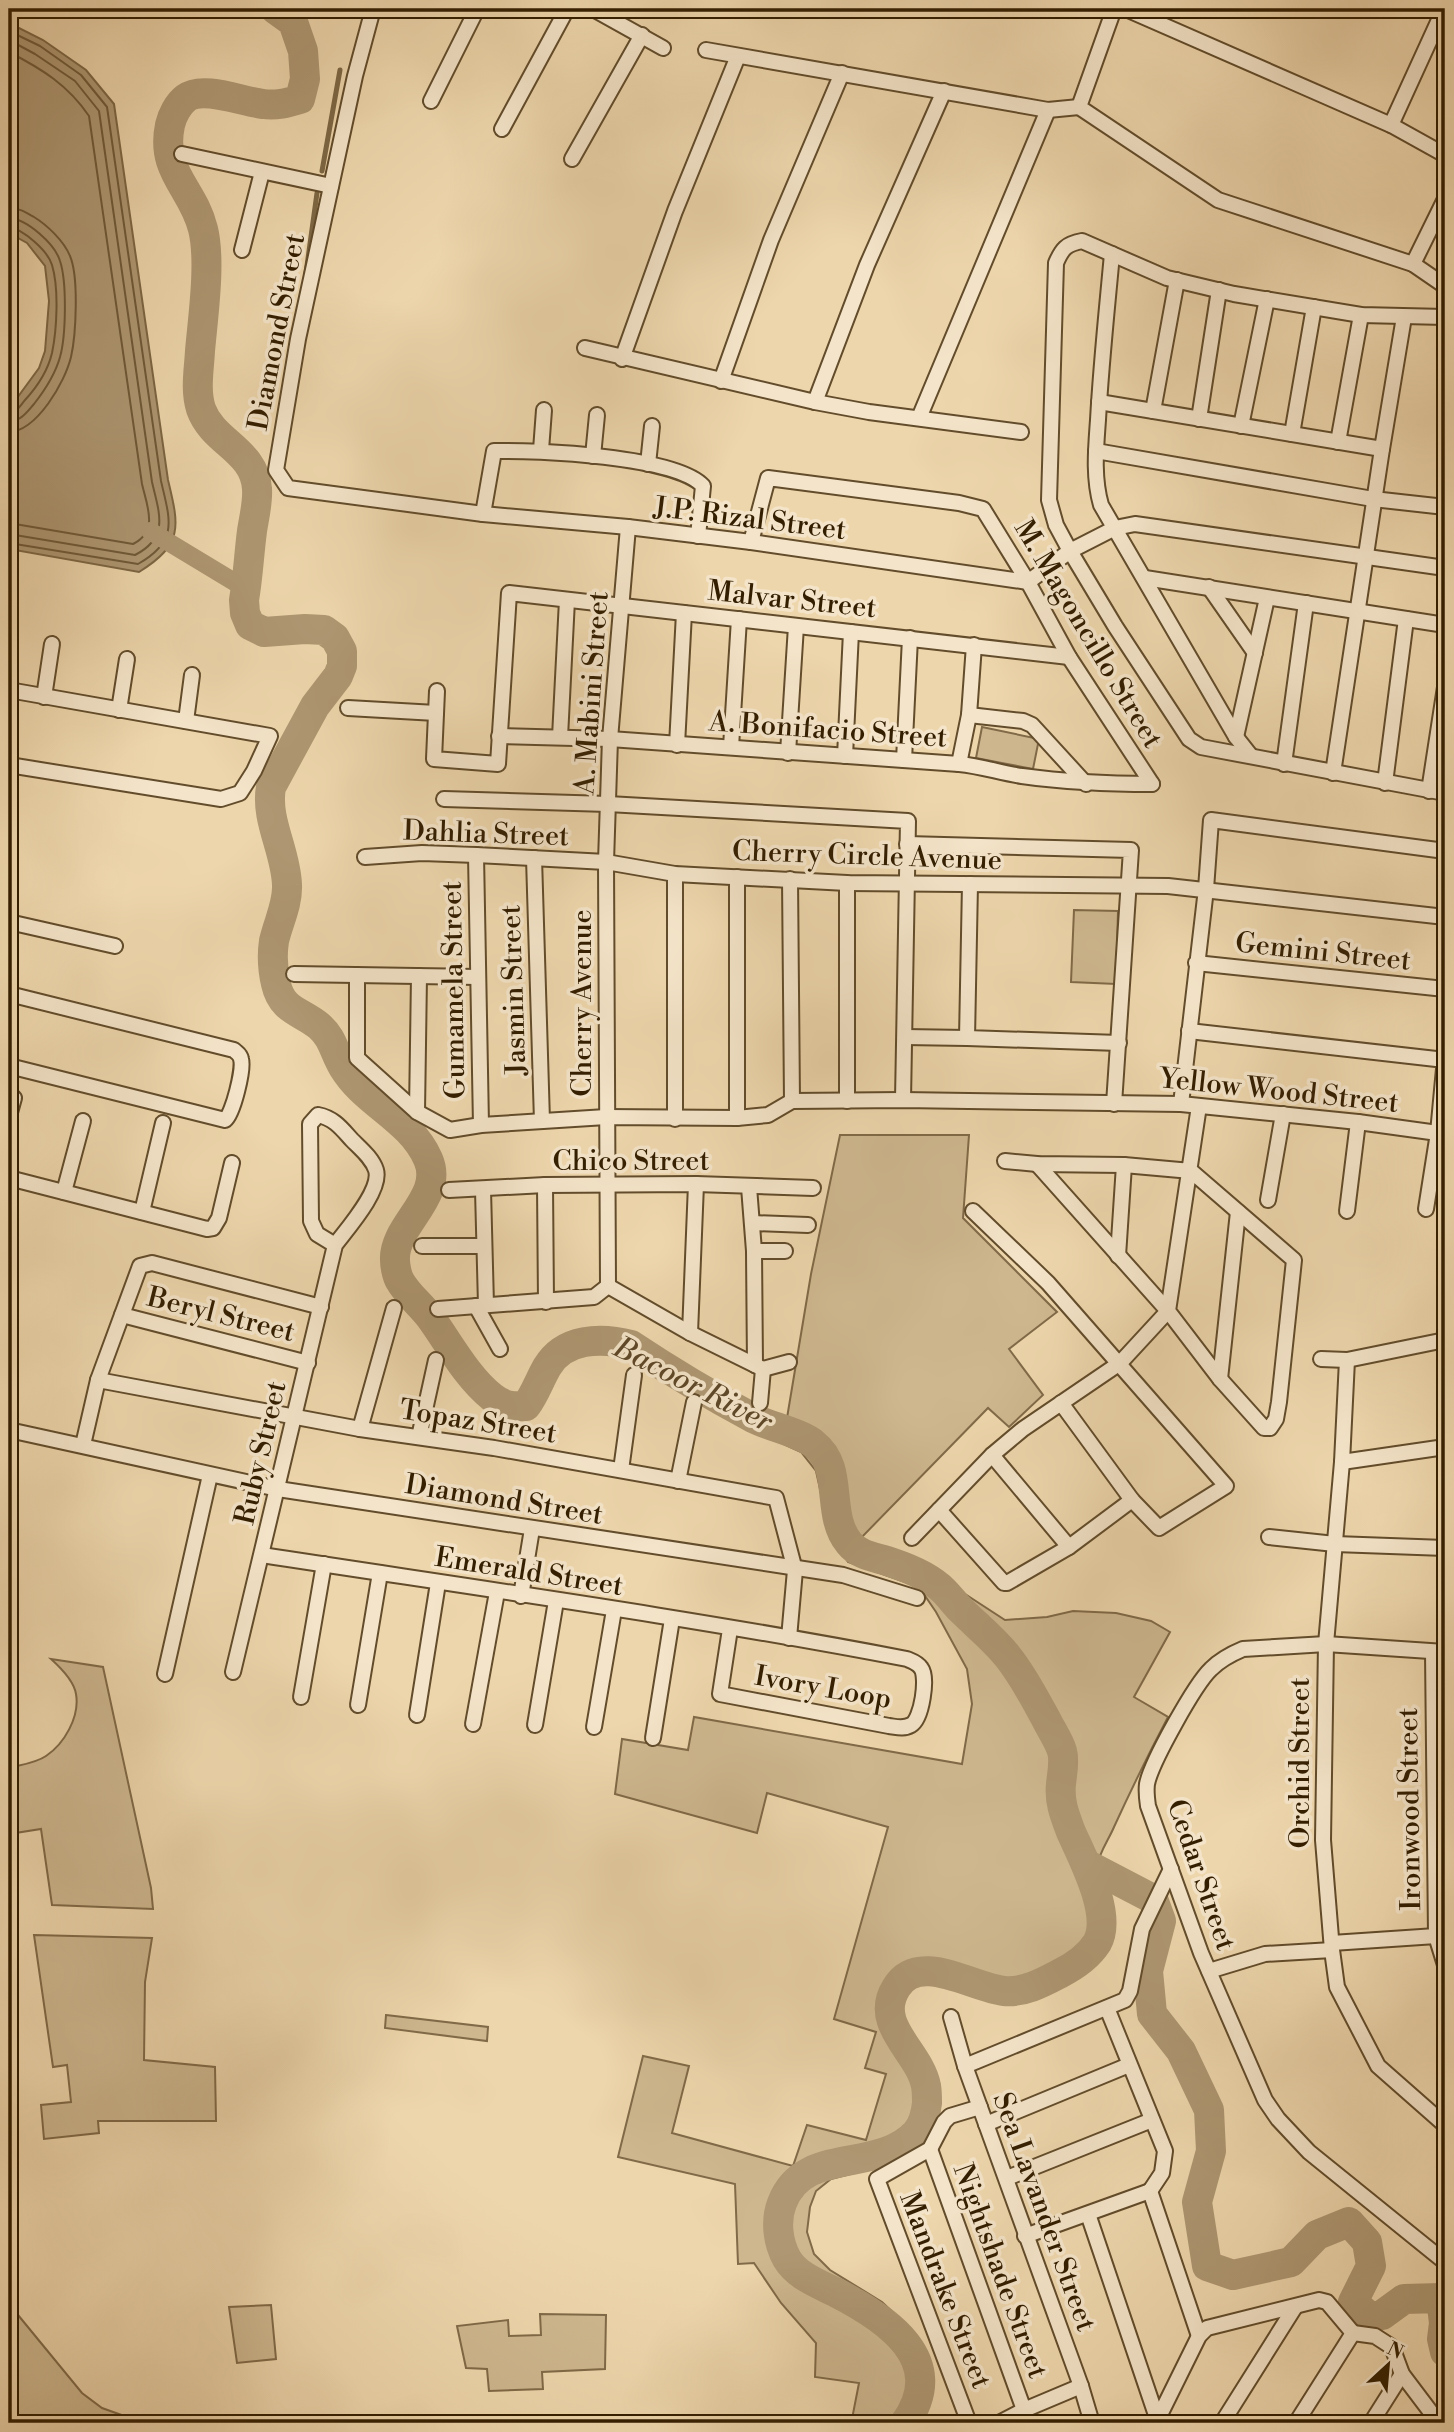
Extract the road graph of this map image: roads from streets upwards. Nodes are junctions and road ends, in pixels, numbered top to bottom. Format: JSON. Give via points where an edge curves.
{"nodes":[{"id":1,"x":373,"y":9,"type":"edge"},
{"id":2,"x":477,"y":9,"type":"edge"},
{"id":3,"x":566,"y":9,"type":"edge"},
{"id":4,"x":593,"y":9,"type":"edge"},
{"id":5,"x":1114,"y":9,"type":"edge"},
{"id":6,"x":1126,"y":9,"type":"edge"},
{"id":7,"x":1444,"y":9,"type":"edge"},
{"id":8,"x":642,"y":35,"type":"junction"},
{"id":9,"x":663,"y":48,"type":"dead end"},
{"id":10,"x":706,"y":50,"type":"dead end"},
{"id":11,"x":738,"y":56,"type":"junction"},
{"id":12,"x":842,"y":73,"type":"junction"},
{"id":13,"x":944,"y":91,"type":"junction"},
{"id":14,"x":431,"y":102,"type":"dead end"},
{"id":15,"x":1079,"y":107,"type":"junction"},
{"id":16,"x":1048,"y":110,"type":"junction"},
{"id":17,"x":1391,"y":125,"type":"junction"},
{"id":18,"x":502,"y":130,"type":"dead end"},
{"id":19,"x":182,"y":154,"type":"dead end"},
{"id":20,"x":1445,"y":155,"type":"edge"},
{"id":21,"x":572,"y":159,"type":"dead end"},
{"id":22,"x":261,"y":172,"type":"junction"},
{"id":23,"x":331,"y":186,"type":"junction"},
{"id":24,"x":1445,"y":198,"type":"edge"},
{"id":25,"x":243,"y":250,"type":"dead end"},
{"id":26,"x":1112,"y":254,"type":"junction"},
{"id":27,"x":1413,"y":264,"type":"junction"},
{"id":28,"x":1177,"y":280,"type":"junction"},
{"id":29,"x":1445,"y":286,"type":"edge"},
{"id":30,"x":1219,"y":290,"type":"junction"},
{"id":31,"x":1267,"y":299,"type":"junction"},
{"id":32,"x":1314,"y":307,"type":"junction"},
{"id":33,"x":1361,"y":315,"type":"junction"},
{"id":34,"x":1404,"y":317,"type":"junction"},
{"id":35,"x":1445,"y":317,"type":"edge"},
{"id":36,"x":585,"y":348,"type":"dead end"},
{"id":37,"x":622,"y":359,"type":"junction"},
{"id":38,"x":721,"y":381,"type":"junction"},
{"id":39,"x":815,"y":402,"type":"junction"},
{"id":40,"x":1099,"y":402,"type":"junction"},
{"id":41,"x":544,"y":410,"type":"dead end"},
{"id":42,"x":1153,"y":411,"type":"junction"},
{"id":43,"x":597,"y":415,"type":"dead end"},
{"id":44,"x":919,"y":418,"type":"junction"},
{"id":45,"x":1199,"y":419,"type":"junction"},
{"id":46,"x":652,"y":426,"type":"dead end"},
{"id":47,"x":1241,"y":426,"type":"junction"},
{"id":48,"x":1021,"y":432,"type":"dead end"},
{"id":49,"x":1292,"y":434,"type":"junction"},
{"id":50,"x":1338,"y":442,"type":"junction"},
{"id":51,"x":1382,"y":449,"type":"junction"},
{"id":52,"x":541,"y":450,"type":"junction"},
{"id":53,"x":1096,"y":451,"type":"junction"},
{"id":54,"x":593,"y":456,"type":"junction"},
{"id":55,"x":648,"y":464,"type":"junction"},
{"id":56,"x":1373,"y":499,"type":"junction"},
{"id":57,"x":1445,"y":507,"type":"edge"},
{"id":58,"x":464,"y":511,"type":"joint"},
{"id":59,"x":483,"y":514,"type":"junction"},
{"id":60,"x":628,"y":527,"type":"junction"},
{"id":61,"x":1115,"y":528,"type":"junction"},
{"id":62,"x":698,"y":536,"type":"junction"},
{"id":63,"x":751,"y":542,"type":"junction"},
{"id":64,"x":1070,"y":551,"type":"junction"},
{"id":65,"x":1365,"y":555,"type":"junction"},
{"id":66,"x":1445,"y":568,"type":"edge"},
{"id":67,"x":1145,"y":578,"type":"junction"},
{"id":68,"x":1028,"y":582,"type":"junction"},
{"id":69,"x":1209,"y":587,"type":"junction"},
{"id":70,"x":1267,"y":598,"type":"junction"},
{"id":71,"x":567,"y":600,"type":"junction"},
{"id":72,"x":1306,"y":603,"type":"junction"},
{"id":73,"x":622,"y":606,"type":"junction"},
{"id":74,"x":1359,"y":612,"type":"junction"},
{"id":75,"x":684,"y":613,"type":"junction"},
{"id":76,"x":1406,"y":619,"type":"junction"},
{"id":77,"x":739,"y":620,"type":"junction"},
{"id":78,"x":1445,"y":625,"type":"edge"},
{"id":79,"x":796,"y":626,"type":"junction"},
{"id":80,"x":851,"y":632,"type":"junction"},
{"id":81,"x":910,"y":638,"type":"junction"},
{"id":82,"x":52,"y":644,"type":"dead end"},
{"id":83,"x":974,"y":645,"type":"junction"},
{"id":84,"x":1255,"y":653,"type":"junction"},
{"id":85,"x":1069,"y":657,"type":"junction"},
{"id":86,"x":127,"y":659,"type":"dead end"},
{"id":87,"x":192,"y":675,"type":"dead end"},
{"id":88,"x":1445,"y":687,"type":"edge"},
{"id":89,"x":9,"y":691,"type":"edge"},
{"id":90,"x":437,"y":691,"type":"dead end"},
{"id":91,"x":44,"y":696,"type":"junction"},
{"id":92,"x":348,"y":708,"type":"dead end"},
{"id":93,"x":119,"y":710,"type":"junction"},
{"id":94,"x":436,"y":713,"type":"junction"},
{"id":95,"x":969,"y":715,"type":"junction"},
{"id":96,"x":186,"y":721,"type":"junction"},
{"id":97,"x":499,"y":736,"type":"junction"},
{"id":98,"x":559,"y":737,"type":"junction"},
{"id":99,"x":1236,"y":737,"type":"junction"},
{"id":100,"x":610,"y":739,"type":"junction"},
{"id":101,"x":677,"y":745,"type":"junction"},
{"id":102,"x":731,"y":747,"type":"junction"},
{"id":103,"x":788,"y":753,"type":"junction"},
{"id":104,"x":845,"y":756,"type":"junction"},
{"id":105,"x":1251,"y":756,"type":"junction"},
{"id":106,"x":904,"y":760,"type":"junction"},
{"id":107,"x":959,"y":764,"type":"junction"},
{"id":108,"x":1284,"y":764,"type":"junction"},
{"id":109,"x":9,"y":765,"type":"edge"},
{"id":110,"x":1333,"y":773,"type":"junction"},
{"id":111,"x":1385,"y":783,"type":"junction"},
{"id":112,"x":1086,"y":784,"type":"junction"},
{"id":113,"x":1152,"y":785,"type":"joint"},
{"id":114,"x":1429,"y":791,"type":"junction"},
{"id":115,"x":1445,"y":793,"type":"edge"},
{"id":116,"x":444,"y":799,"type":"dead end"},
{"id":117,"x":608,"y":804,"type":"junction"},
{"id":118,"x":907,"y":844,"type":"junction"},
{"id":119,"x":1445,"y":851,"type":"edge"},
{"id":120,"x":476,"y":855,"type":"junction"},
{"id":121,"x":365,"y":857,"type":"dead end"},
{"id":122,"x":534,"y":858,"type":"junction"},
{"id":123,"x":606,"y":862,"type":"junction"},
{"id":124,"x":675,"y":874,"type":"junction"},
{"id":125,"x":737,"y":877,"type":"junction"},
{"id":126,"x":790,"y":879,"type":"junction"},
{"id":127,"x":847,"y":883,"type":"junction"},
{"id":128,"x":907,"y":883,"type":"junction"},
{"id":129,"x":970,"y":884,"type":"junction"},
{"id":130,"x":1128,"y":885,"type":"junction"},
{"id":131,"x":1206,"y":889,"type":"junction"},
{"id":132,"x":1445,"y":917,"type":"edge"},
{"id":133,"x":9,"y":922,"type":"edge"},
{"id":134,"x":115,"y":946,"type":"dead end"},
{"id":135,"x":1196,"y":963,"type":"junction"},
{"id":136,"x":294,"y":974,"type":"dead end"},
{"id":137,"x":357,"y":975,"type":"junction"},
{"id":138,"x":419,"y":976,"type":"junction"},
{"id":139,"x":478,"y":977,"type":"junction"},
{"id":140,"x":1445,"y":989,"type":"edge"},
{"id":141,"x":9,"y":994,"type":"edge"},
{"id":142,"x":1189,"y":1031,"type":"junction"},
{"id":143,"x":905,"y":1037,"type":"junction"},
{"id":144,"x":967,"y":1038,"type":"junction"},
{"id":145,"x":1119,"y":1043,"type":"junction"},
{"id":146,"x":1445,"y":1060,"type":"edge"},
{"id":147,"x":9,"y":1066,"type":"edge"},
{"id":148,"x":14,"y":1098,"type":"dead end"},
{"id":149,"x":903,"y":1100,"type":"junction"},
{"id":150,"x":792,"y":1101,"type":"junction"},
{"id":151,"x":848,"y":1101,"type":"junction"},
{"id":152,"x":1114,"y":1104,"type":"junction"},
{"id":153,"x":1181,"y":1104,"type":"junction"},
{"id":154,"x":1199,"y":1106,"type":"junction"},
{"id":155,"x":417,"y":1112,"type":"junction"},
{"id":156,"x":1283,"y":1114,"type":"junction"},
{"id":157,"x":9,"y":1116,"type":"edge"},
{"id":158,"x":606,"y":1117,"type":"junction"},
{"id":159,"x":737,"y":1118,"type":"junction"},
{"id":160,"x":675,"y":1119,"type":"junction"},
{"id":161,"x":83,"y":1121,"type":"dead end"},
{"id":162,"x":542,"y":1121,"type":"junction"},
{"id":163,"x":1358,"y":1122,"type":"junction"},
{"id":164,"x":163,"y":1123,"type":"dead end"},
{"id":165,"x":481,"y":1125,"type":"junction"},
{"id":166,"x":1442,"y":1133,"type":"edge"},
{"id":167,"x":1005,"y":1161,"type":"dead end"},
{"id":168,"x":232,"y":1163,"type":"dead end"},
{"id":169,"x":1037,"y":1164,"type":"junction"},
{"id":170,"x":1124,"y":1165,"type":"junction"},
{"id":171,"x":1191,"y":1171,"type":"junction"},
{"id":172,"x":9,"y":1178,"type":"edge"},
{"id":173,"x":696,"y":1184,"type":"junction"},
{"id":174,"x":545,"y":1185,"type":"junction"},
{"id":175,"x":608,"y":1185,"type":"junction"},
{"id":176,"x":749,"y":1187,"type":"junction"},
{"id":177,"x":813,"y":1188,"type":"dead end"},
{"id":178,"x":449,"y":1190,"type":"dead end"},
{"id":179,"x":483,"y":1190,"type":"junction"},
{"id":180,"x":64,"y":1192,"type":"junction"},
{"id":181,"x":1268,"y":1200,"type":"dead end"},
{"id":182,"x":1426,"y":1209,"type":"dead end"},
{"id":183,"x":973,"y":1211,"type":"dead end"},
{"id":184,"x":1346,"y":1211,"type":"dead end"},
{"id":185,"x":142,"y":1212,"type":"junction"},
{"id":186,"x":1238,"y":1212,"type":"junction"},
{"id":187,"x":752,"y":1223,"type":"junction"},
{"id":188,"x":808,"y":1225,"type":"dead end"},
{"id":189,"x":335,"y":1245,"type":"junction"},
{"id":190,"x":422,"y":1247,"type":"dead end"},
{"id":191,"x":484,"y":1247,"type":"junction"},
{"id":192,"x":754,"y":1251,"type":"junction"},
{"id":193,"x":785,"y":1251,"type":"dead end"},
{"id":194,"x":1118,"y":1256,"type":"junction"},
{"id":195,"x":608,"y":1286,"type":"junction"},
{"id":196,"x":546,"y":1302,"type":"junction"},
{"id":197,"x":481,"y":1305,"type":"junction"},
{"id":198,"x":321,"y":1307,"type":"junction"},
{"id":199,"x":394,"y":1308,"type":"dead end"},
{"id":200,"x":438,"y":1309,"type":"dead end"},
{"id":201,"x":1168,"y":1311,"type":"junction"},
{"id":202,"x":121,"y":1315,"type":"junction"},
{"id":203,"x":690,"y":1333,"type":"junction"},
{"id":204,"x":1445,"y":1340,"type":"edge"},
{"id":205,"x":500,"y":1349,"type":"dead end"},
{"id":206,"x":1321,"y":1359,"type":"dead end"},
{"id":207,"x":436,"y":1360,"type":"dead end"},
{"id":208,"x":1347,"y":1360,"type":"junction"},
{"id":209,"x":789,"y":1362,"type":"dead end"},
{"id":210,"x":308,"y":1363,"type":"junction"},
{"id":211,"x":1120,"y":1363,"type":"junction"},
{"id":212,"x":759,"y":1367,"type":"junction"},
{"id":213,"x":634,"y":1375,"type":"dead end"},
{"id":214,"x":1220,"y":1379,"type":"junction"},
{"id":215,"x":98,"y":1380,"type":"junction"},
{"id":216,"x":694,"y":1402,"type":"dead end"},
{"id":217,"x":760,"y":1403,"type":"dead end"},
{"id":218,"x":1060,"y":1403,"type":"junction"},
{"id":219,"x":295,"y":1417,"type":"junction"},
{"id":220,"x":360,"y":1429,"type":"junction"},
{"id":221,"x":9,"y":1430,"type":"edge"},
{"id":222,"x":419,"y":1437,"type":"junction"},
{"id":223,"x":83,"y":1445,"type":"junction"},
{"id":224,"x":1445,"y":1447,"type":"edge"},
{"id":225,"x":992,"y":1455,"type":"junction"},
{"id":226,"x":1342,"y":1462,"type":"junction"},
{"id":227,"x":621,"y":1470,"type":"junction"},
{"id":228,"x":210,"y":1475,"type":"junction"},
{"id":229,"x":678,"y":1482,"type":"junction"},
{"id":230,"x":278,"y":1489,"type":"junction"},
{"id":231,"x":1132,"y":1500,"type":"junction"},
{"id":232,"x":939,"y":1510,"type":"junction"},
{"id":233,"x":531,"y":1529,"type":"junction"},
{"id":234,"x":1269,"y":1537,"type":"dead end"},
{"id":235,"x":912,"y":1538,"type":"dead end"},
{"id":236,"x":1335,"y":1544,"type":"junction"},
{"id":237,"x":1069,"y":1546,"type":"junction"},
{"id":238,"x":1445,"y":1548,"type":"edge"},
{"id":239,"x":262,"y":1555,"type":"junction"},
{"id":240,"x":324,"y":1564,"type":"junction"},
{"id":241,"x":795,"y":1570,"type":"junction"},
{"id":242,"x":380,"y":1573,"type":"junction"},
{"id":243,"x":438,"y":1583,"type":"junction"},
{"id":244,"x":497,"y":1592,"type":"junction"},
{"id":245,"x":521,"y":1596,"type":"junction"},
{"id":246,"x":917,"y":1598,"type":"dead end"},
{"id":247,"x":556,"y":1601,"type":"junction"},
{"id":248,"x":614,"y":1610,"type":"junction"},
{"id":249,"x":672,"y":1619,"type":"junction"},
{"id":250,"x":730,"y":1629,"type":"junction"},
{"id":251,"x":789,"y":1638,"type":"junction"},
{"id":252,"x":1326,"y":1644,"type":"junction"},
{"id":253,"x":1439,"y":1652,"type":"edge"},
{"id":254,"x":233,"y":1672,"type":"dead end"},
{"id":255,"x":165,"y":1674,"type":"dead end"},
{"id":256,"x":300,"y":1697,"type":"dead end"},
{"id":257,"x":358,"y":1704,"type":"dead end"},
{"id":258,"x":417,"y":1715,"type":"dead end"},
{"id":259,"x":474,"y":1724,"type":"dead end"},
{"id":260,"x":535,"y":1725,"type":"dead end"},
{"id":261,"x":594,"y":1727,"type":"dead end"},
{"id":262,"x":653,"y":1738,"type":"dead end"},
{"id":263,"x":1171,"y":1870,"type":"junction"},
{"id":264,"x":1436,"y":1936,"type":"junction"},
{"id":265,"x":1332,"y":1946,"type":"junction"},
{"id":266,"x":1445,"y":1965,"type":"edge"},
{"id":267,"x":1209,"y":1971,"type":"junction"},
{"id":268,"x":1107,"y":2008,"type":"junction"},
{"id":269,"x":951,"y":2017,"type":"dead end"},
{"id":270,"x":1129,"y":2065,"type":"junction"},
{"id":271,"x":965,"y":2066,"type":"junction"},
{"id":272,"x":979,"y":2107,"type":"junction"},
{"id":273,"x":1152,"y":2120,"type":"junction"},
{"id":274,"x":986,"y":2124,"type":"junction"},
{"id":275,"x":1445,"y":2125,"type":"edge"},
{"id":276,"x":930,"y":2149,"type":"junction"},
{"id":277,"x":1007,"y":2178,"type":"junction"},
{"id":278,"x":1150,"y":2191,"type":"junction"},
{"id":279,"x":1088,"y":2214,"type":"junction"},
{"id":280,"x":1025,"y":2236,"type":"junction"},
{"id":281,"x":1445,"y":2262,"type":"edge"},
{"id":282,"x":1295,"y":2307,"type":"junction"},
{"id":283,"x":1353,"y":2333,"type":"junction"},
{"id":284,"x":1199,"y":2336,"type":"junction"},
{"id":285,"x":1402,"y":2374,"type":"junction"},
{"id":286,"x":1081,"y":2386,"type":"junction"},
{"id":287,"x":1024,"y":2410,"type":"junction"},
{"id":288,"x":1157,"y":2422,"type":"edge"},
{"id":289,"x":969,"y":2423,"type":"edge"},
{"id":290,"x":999,"y":2423,"type":"edge"},
{"id":291,"x":1092,"y":2423,"type":"edge"},
{"id":292,"x":1222,"y":2423,"type":"edge"},
{"id":293,"x":1296,"y":2423,"type":"edge"},
{"id":294,"x":1371,"y":2423,"type":"edge"},
{"id":295,"x":1439,"y":2423,"type":"edge"}],
"edges":[{"from":1,"to":23,"type":"street","name":"Diamond Street"},
{"from":2,"to":14,"type":"street"},
{"from":3,"to":18,"type":"street"},
{"from":4,"to":8,"type":"street"},
{"from":5,"to":15,"type":"street"},
{"from":6,"to":17,"type":"street"},
{"from":7,"to":17,"type":"street"},
{"from":8,"to":9,"type":"street"},
{"from":8,"to":21,"type":"street"},
{"from":10,"to":11,"type":"street"},
{"from":11,"to":12,"type":"street"},
{"from":11,"to":37,"type":"street"},
{"from":12,"to":13,"type":"street"},
{"from":12,"to":38,"type":"street","via":[[771,240]]},
{"from":13,"to":16,"type":"street"},
{"from":13,"to":39,"type":"street","via":[[867,265]]},
{"from":15,"to":16,"type":"street"},
{"from":15,"to":27,"type":"street","via":[[1218,200]]},
{"from":16,"to":44,"type":"street"},
{"from":17,"to":20,"type":"street"},
{"from":19,"to":22,"type":"street"},
{"from":22,"to":23,"type":"street"},
{"from":22,"to":25,"type":"street"},
{"from":23,"to":58,"type":"street","name":"Diamond Street","via":[[276,470],[288,488]]},
{"from":24,"to":27,"type":"street"},
{"from":26,"to":28,"type":"street"},
{"from":26,"to":40,"type":"street"},
{"from":26,"to":64,"type":"street","via":[[1082,241],[1069,243],[1056,263],[1049,500]]},
{"from":27,"to":29,"type":"street"},
{"from":28,"to":30,"type":"street"},
{"from":28,"to":42,"type":"street"},
{"from":30,"to":31,"type":"street"},
{"from":30,"to":45,"type":"street"},
{"from":31,"to":32,"type":"street"},
{"from":31,"to":47,"type":"street"},
{"from":32,"to":33,"type":"street"},
{"from":32,"to":49,"type":"street"},
{"from":33,"to":34,"type":"street"},
{"from":33,"to":50,"type":"street"},
{"from":34,"to":35,"type":"street"},
{"from":34,"to":51,"type":"street"},
{"from":36,"to":37,"type":"street"},
{"from":37,"to":38,"type":"street"},
{"from":38,"to":39,"type":"street"},
{"from":39,"to":44,"type":"street"},
{"from":40,"to":42,"type":"street"},
{"from":40,"to":53,"type":"street"},
{"from":41,"to":52,"type":"street"},
{"from":42,"to":45,"type":"street"},
{"from":43,"to":54,"type":"street"},
{"from":44,"to":48,"type":"street"},
{"from":45,"to":47,"type":"street"},
{"from":46,"to":55,"type":"street"},
{"from":47,"to":49,"type":"street"},
{"from":49,"to":50,"type":"street"},
{"from":50,"to":51,"type":"street"},
{"from":51,"to":56,"type":"street"},
{"from":52,"to":54,"type":"street"},
{"from":52,"to":59,"type":"street","via":[[494,451]]},
{"from":53,"to":56,"type":"street"},
{"from":53,"to":61,"type":"street","via":[[1097,490]]},
{"from":54,"to":55,"type":"street"},
{"from":55,"to":62,"type":"street","via":[[697,479],[703,486]]},
{"from":56,"to":57,"type":"street"},
{"from":56,"to":65,"type":"street"},
{"from":58,"to":59,"type":"street","name":"J.P. Rizal Street"},
{"from":59,"to":60,"type":"street","name":"J.P. Rizal Street"},
{"from":60,"to":62,"type":"street","name":"J.P. Rizal Street"},
{"from":60,"to":73,"type":"street","name":"A. Mabini Street"},
{"from":61,"to":64,"type":"street"},
{"from":61,"to":65,"type":"street","via":[[1135,524]]},
{"from":61,"to":67,"type":"street"},
{"from":62,"to":63,"type":"street","name":"J.P. Rizal Street"},
{"from":63,"to":68,"type":"street","name":"J.P. Rizal Street"},
{"from":63,"to":68,"type":"street","name":"M. Magoncillo Street","via":[[768,478],[959,503],[983,509]]},
{"from":64,"to":68,"type":"street"},
{"from":64,"to":105,"type":"street","via":[[1189,738],[1201,747]]},
{"from":65,"to":66,"type":"street"},
{"from":65,"to":74,"type":"street"},
{"from":67,"to":69,"type":"street"},
{"from":67,"to":99,"type":"street"},
{"from":68,"to":85,"type":"street","name":"M. Magoncillo Street"},
{"from":69,"to":70,"type":"street"},
{"from":69,"to":84,"type":"street"},
{"from":70,"to":72,"type":"street"},
{"from":70,"to":84,"type":"street"},
{"from":71,"to":73,"type":"street","name":"Malvar Street"},
{"from":71,"to":97,"type":"street","name":"Malvar Street","via":[[509,593]]},
{"from":71,"to":98,"type":"street"},
{"from":72,"to":74,"type":"street"},
{"from":72,"to":108,"type":"street"},
{"from":73,"to":75,"type":"street","name":"Malvar Street"},
{"from":73,"to":100,"type":"street","name":"A. Mabini Street"},
{"from":74,"to":76,"type":"street"},
{"from":74,"to":110,"type":"street"},
{"from":75,"to":77,"type":"street","name":"Malvar Street"},
{"from":75,"to":101,"type":"street"},
{"from":76,"to":78,"type":"street"},
{"from":76,"to":111,"type":"street"},
{"from":77,"to":79,"type":"street","name":"Malvar Street"},
{"from":77,"to":102,"type":"street"},
{"from":79,"to":80,"type":"street","name":"Malvar Street"},
{"from":79,"to":103,"type":"street"},
{"from":80,"to":81,"type":"street","name":"Malvar Street"},
{"from":80,"to":104,"type":"street"},
{"from":81,"to":83,"type":"street","name":"Malvar Street"},
{"from":81,"to":106,"type":"street"},
{"from":82,"to":91,"type":"street"},
{"from":83,"to":85,"type":"street","name":"Malvar Street"},
{"from":83,"to":95,"type":"street"},
{"from":84,"to":99,"type":"street"},
{"from":85,"to":113,"type":"street","name":"M. Magoncillo Street"},
{"from":86,"to":93,"type":"street"},
{"from":87,"to":96,"type":"street"},
{"from":88,"to":114,"type":"street"},
{"from":89,"to":91,"type":"street"},
{"from":90,"to":94,"type":"street"},
{"from":91,"to":93,"type":"street"},
{"from":92,"to":94,"type":"street"},
{"from":93,"to":96,"type":"street"},
{"from":94,"to":97,"type":"street","via":[[433,759],[498,764]]},
{"from":95,"to":107,"type":"street"},
{"from":95,"to":112,"type":"street","via":[[1032,724]]},
{"from":96,"to":109,"type":"street","via":[[270,736],[240,793],[220,799]]},
{"from":97,"to":98,"type":"street","name":"A. Bonifacio Street"},
{"from":98,"to":100,"type":"street","name":"A. Bonifacio Street"},
{"from":99,"to":105,"type":"street"},
{"from":100,"to":101,"type":"street","name":"A. Bonifacio Street"},
{"from":100,"to":117,"type":"street","name":"A. Mabini Street"},
{"from":101,"to":102,"type":"street","name":"A. Bonifacio Street"},
{"from":102,"to":103,"type":"street","name":"A. Bonifacio Street"},
{"from":103,"to":104,"type":"street","name":"A. Bonifacio Street"},
{"from":104,"to":106,"type":"street","name":"A. Bonifacio Street"},
{"from":105,"to":108,"type":"street"},
{"from":106,"to":107,"type":"street","name":"A. Bonifacio Street"},
{"from":107,"to":112,"type":"street","name":"A. Bonifacio Street"},
{"from":108,"to":110,"type":"street"},
{"from":110,"to":111,"type":"street"},
{"from":111,"to":114,"type":"street"},
{"from":112,"to":113,"type":"street","name":"A. Bonifacio Street"},
{"from":114,"to":115,"type":"street"},
{"from":116,"to":117,"type":"street"},
{"from":117,"to":118,"type":"street","via":[[908,821]]},
{"from":117,"to":123,"type":"street","name":"A. Mabini Street"},
{"from":118,"to":128,"type":"street"},
{"from":118,"to":130,"type":"street","via":[[1131,850]]},
{"from":119,"to":131,"type":"street","via":[[1211,820]]},
{"from":120,"to":121,"type":"street","name":"Dahlia Street"},
{"from":120,"to":122,"type":"street","name":"Dahlia Street"},
{"from":120,"to":139,"type":"street","name":"Gumamela Street"},
{"from":122,"to":123,"type":"street","name":"Dahlia Street"},
{"from":122,"to":162,"type":"street","name":"Jasmin Street"},
{"from":123,"to":124,"type":"street","name":"Cherry Circle Avenue"},
{"from":123,"to":158,"type":"street","name":"Cherry Avenue"},
{"from":124,"to":125,"type":"street","name":"Cherry Circle Avenue"},
{"from":124,"to":160,"type":"street"},
{"from":125,"to":126,"type":"street","name":"Cherry Circle Avenue"},
{"from":125,"to":159,"type":"street"},
{"from":126,"to":127,"type":"street","name":"Cherry Circle Avenue"},
{"from":126,"to":150,"type":"street"},
{"from":127,"to":128,"type":"street","name":"Cherry Circle Avenue"},
{"from":127,"to":151,"type":"street"},
{"from":128,"to":129,"type":"street","name":"Cherry Circle Avenue"},
{"from":128,"to":143,"type":"street"},
{"from":129,"to":130,"type":"street","name":"Cherry Circle Avenue"},
{"from":129,"to":144,"type":"street"},
{"from":130,"to":131,"type":"street","name":"Cherry Circle Avenue"},
{"from":130,"to":145,"type":"street"},
{"from":131,"to":132,"type":"street","name":"Cherry Circle Avenue"},
{"from":131,"to":135,"type":"street"},
{"from":133,"to":134,"type":"street"},
{"from":135,"to":140,"type":"street","name":"Gemini Street"},
{"from":135,"to":142,"type":"street"},
{"from":136,"to":137,"type":"street"},
{"from":137,"to":138,"type":"street"},
{"from":137,"to":155,"type":"street","via":[[357,1058]]},
{"from":138,"to":139,"type":"street"},
{"from":138,"to":155,"type":"street"},
{"from":139,"to":165,"type":"street","name":"Gumamela Street"},
{"from":141,"to":147,"type":"street","via":[[234,1050],[242,1063],[233,1107],[225,1121]]},
{"from":142,"to":146,"type":"street"},
{"from":142,"to":153,"type":"street"},
{"from":143,"to":144,"type":"street"},
{"from":143,"to":149,"type":"street"},
{"from":144,"to":145,"type":"street"},
{"from":145,"to":152,"type":"street"},
{"from":146,"to":166,"type":"street"},
{"from":148,"to":157,"type":"street"},
{"from":149,"to":151,"type":"street","name":"Yellow Wood Street"},
{"from":149,"to":152,"type":"street","name":"Yellow Wood Street"},
{"from":150,"to":151,"type":"street","name":"Yellow Wood Street"},
{"from":150,"to":159,"type":"street","via":[[768,1115]]},
{"from":152,"to":153,"type":"street","name":"Yellow Wood Street"},
{"from":153,"to":154,"type":"street","name":"Yellow Wood Street"},
{"from":154,"to":156,"type":"street","name":"Yellow Wood Street"},
{"from":154,"to":171,"type":"street"},
{"from":155,"to":165,"type":"street","via":[[450,1130]]},
{"from":156,"to":163,"type":"street","name":"Yellow Wood Street"},
{"from":156,"to":181,"type":"street"},
{"from":158,"to":160,"type":"street"},
{"from":158,"to":162,"type":"street"},
{"from":158,"to":175,"type":"street","name":"Cherry Avenue"},
{"from":159,"to":160,"type":"street"},
{"from":161,"to":180,"type":"street"},
{"from":162,"to":165,"type":"street"},
{"from":163,"to":166,"type":"street","name":"Yellow Wood Street"},
{"from":163,"to":184,"type":"street"},
{"from":164,"to":185,"type":"street"},
{"from":166,"to":182,"type":"street"},
{"from":167,"to":169,"type":"street"},
{"from":168,"to":185,"type":"street","via":[[213,1228]]},
{"from":169,"to":170,"type":"street"},
{"from":169,"to":194,"type":"street"},
{"from":170,"to":171,"type":"street"},
{"from":170,"to":194,"type":"street"},
{"from":171,"to":186,"type":"street"},
{"from":171,"to":201,"type":"street"},
{"from":172,"to":180,"type":"street"},
{"from":173,"to":175,"type":"street","name":"Chico Street"},
{"from":173,"to":176,"type":"street","name":"Chico Street"},
{"from":173,"to":203,"type":"street"},
{"from":174,"to":175,"type":"street","name":"Chico Street"},
{"from":174,"to":179,"type":"street","name":"Chico Street"},
{"from":174,"to":196,"type":"street"},
{"from":175,"to":195,"type":"street","name":"Cherry Avenue"},
{"from":176,"to":177,"type":"street","name":"Chico Street"},
{"from":176,"to":187,"type":"street"},
{"from":178,"to":179,"type":"street","name":"Chico Street"},
{"from":179,"to":191,"type":"street"},
{"from":180,"to":185,"type":"street"},
{"from":183,"to":211,"type":"street","via":[[1048,1283]]},
{"from":186,"to":214,"type":"street"},
{"from":186,"to":214,"type":"street","via":[[1294,1260],[1273,1426],[1264,1428]]},
{"from":187,"to":188,"type":"street"},
{"from":187,"to":192,"type":"street"},
{"from":189,"to":189,"type":"street","via":[[372,1191],[376,1170],[333,1121],[318,1115],[310,1124],[310,1221],[317,1234]]},
{"from":189,"to":198,"type":"street","name":"Ruby Street"},
{"from":190,"to":191,"type":"street"},
{"from":191,"to":197,"type":"street"},
{"from":192,"to":193,"type":"street"},
{"from":192,"to":212,"type":"street"},
{"from":194,"to":201,"type":"street"},
{"from":195,"to":196,"type":"street","via":[[594,1297]]},
{"from":195,"to":203,"type":"street"},
{"from":196,"to":197,"type":"street"},
{"from":197,"to":200,"type":"street"},
{"from":197,"to":205,"type":"street"},
{"from":198,"to":202,"type":"street","via":[[145,1263]]},
{"from":198,"to":210,"type":"street","name":"Ruby Street"},
{"from":199,"to":220,"type":"street"},
{"from":201,"to":211,"type":"street"},
{"from":201,"to":214,"type":"street"},
{"from":202,"to":210,"type":"street","name":"Beryl Street"},
{"from":202,"to":215,"type":"street"},
{"from":203,"to":212,"type":"street"},
{"from":204,"to":208,"type":"street"},
{"from":206,"to":208,"type":"street"},
{"from":207,"to":222,"type":"street"},
{"from":208,"to":226,"type":"street","name":"Orchid Street"},
{"from":209,"to":212,"type":"street"},
{"from":210,"to":219,"type":"street","name":"Ruby Street"},
{"from":211,"to":218,"type":"street"},
{"from":211,"to":231,"type":"street","via":[[1226,1486],[1159,1528]]},
{"from":212,"to":217,"type":"street"},
{"from":213,"to":227,"type":"street"},
{"from":215,"to":219,"type":"street","name":"Topaz Street"},
{"from":215,"to":223,"type":"street"},
{"from":216,"to":229,"type":"street"},
{"from":218,"to":225,"type":"street"},
{"from":218,"to":231,"type":"street"},
{"from":219,"to":220,"type":"street","name":"Topaz Street"},
{"from":219,"to":230,"type":"street","name":"Ruby Street"},
{"from":220,"to":222,"type":"street","name":"Topaz Street"},
{"from":221,"to":223,"type":"street","name":"Diamond Street"},
{"from":222,"to":227,"type":"street","name":"Topaz Street"},
{"from":223,"to":228,"type":"street","name":"Diamond Street"},
{"from":224,"to":226,"type":"street"},
{"from":225,"to":232,"type":"street"},
{"from":225,"to":237,"type":"street"},
{"from":226,"to":236,"type":"street","name":"Orchid Street"},
{"from":227,"to":229,"type":"street","name":"Topaz Street"},
{"from":228,"to":230,"type":"street","name":"Diamond Street"},
{"from":228,"to":255,"type":"street"},
{"from":229,"to":241,"type":"street","name":"Topaz Street","via":[[776,1498]]},
{"from":230,"to":233,"type":"street","name":"Diamond Street"},
{"from":230,"to":239,"type":"street","name":"Ruby Street"},
{"from":231,"to":237,"type":"street"},
{"from":232,"to":235,"type":"street"},
{"from":232,"to":237,"type":"street","via":[[1004,1583]]},
{"from":233,"to":241,"type":"street","name":"Diamond Street"},
{"from":233,"to":245,"type":"street"},
{"from":234,"to":236,"type":"street"},
{"from":236,"to":238,"type":"street"},
{"from":236,"to":252,"type":"street","name":"Orchid Street"},
{"from":239,"to":240,"type":"street","name":"Emerald Street"},
{"from":239,"to":254,"type":"street","name":"Ruby Street"},
{"from":240,"to":242,"type":"street","name":"Emerald Street"},
{"from":240,"to":256,"type":"street"},
{"from":241,"to":246,"type":"street","name":"Diamond Street","via":[[843,1576]]},
{"from":241,"to":251,"type":"street"},
{"from":242,"to":243,"type":"street","name":"Emerald Street"},
{"from":242,"to":257,"type":"street"},
{"from":243,"to":244,"type":"street","name":"Emerald Street"},
{"from":243,"to":258,"type":"street"},
{"from":244,"to":245,"type":"street","name":"Emerald Street"},
{"from":244,"to":259,"type":"street"},
{"from":245,"to":247,"type":"street","name":"Emerald Street"},
{"from":247,"to":248,"type":"street","name":"Emerald Street"},
{"from":247,"to":260,"type":"street"},
{"from":248,"to":249,"type":"street","name":"Emerald Street"},
{"from":248,"to":261,"type":"street"},
{"from":249,"to":250,"type":"street","name":"Emerald Street"},
{"from":249,"to":262,"type":"street"},
{"from":250,"to":251,"type":"street","name":"Emerald Street"},
{"from":250,"to":251,"type":"street","name":"Ivory Loop","via":[[720,1694],[889,1726],[910,1726],[916,1721],[925,1676],[916,1663]]},
{"from":252,"to":253,"type":"street","name":"Cedar Street"},
{"from":252,"to":263,"type":"street","name":"Cedar Street","via":[[1243,1649],[1209,1670],[1171,1730],[1146,1786],[1148,1806]]},
{"from":252,"to":265,"type":"street","name":"Orchid Street","via":[[1322,1840]]},
{"from":253,"to":264,"type":"street","name":"Ironwood Street"},
{"from":263,"to":267,"type":"street","name":"Cedar Street"},
{"from":263,"to":268,"type":"street","via":[[1139,1939],[1130,1991],[1125,2000]]},
{"from":264,"to":265,"type":"street"},
{"from":264,"to":266,"type":"street","name":"Ironwood Street"},
{"from":265,"to":267,"type":"street","via":[[1265,1954]]},
{"from":265,"to":275,"type":"street","name":"Orchid Street","via":[[1337,1987],[1378,2066]]},
{"from":267,"to":281,"type":"street","name":"Cedar Street","via":[[1265,2100],[1278,2119],[1309,2152]]},
{"from":268,"to":270,"type":"street"},
{"from":268,"to":271,"type":"street"},
{"from":269,"to":271,"type":"street","name":"Sea Lavander Street"},
{"from":270,"to":273,"type":"street"},
{"from":270,"to":274,"type":"street"},
{"from":271,"to":272,"type":"street","name":"Sea Lavander Street"},
{"from":272,"to":274,"type":"street","name":"Sea Lavander Street"},
{"from":272,"to":276,"type":"street","name":"Mandrake Street","via":[[947,2119]]},
{"from":273,"to":277,"type":"street"},
{"from":273,"to":278,"type":"street","via":[[1164,2163]]},
{"from":274,"to":277,"type":"street","name":"Sea Lavander Street"},
{"from":276,"to":287,"type":"street","name":"Nightshade Street"},
{"from":276,"to":289,"type":"street","name":"Mandrake Street","via":[[877,2179]]},
{"from":277,"to":280,"type":"street","name":"Sea Lavander Street"},
{"from":278,"to":279,"type":"street"},
{"from":278,"to":284,"type":"street"},
{"from":279,"to":280,"type":"street"},
{"from":279,"to":288,"type":"street"},
{"from":280,"to":286,"type":"street","name":"Sea Lavander Street"},
{"from":282,"to":283,"type":"street","via":[[1312,2300],[1327,2302]]},
{"from":282,"to":284,"type":"street","via":[[1216,2325]]},
{"from":282,"to":292,"type":"street"},
{"from":283,"to":285,"type":"street","via":[[1386,2341]]},
{"from":283,"to":293,"type":"street"},
{"from":284,"to":288,"type":"street"},
{"from":285,"to":294,"type":"street"},
{"from":285,"to":295,"type":"street"},
{"from":286,"to":287,"type":"street"},
{"from":286,"to":291,"type":"street","name":"Sea Lavander Street"},
{"from":287,"to":290,"type":"street"}]}
